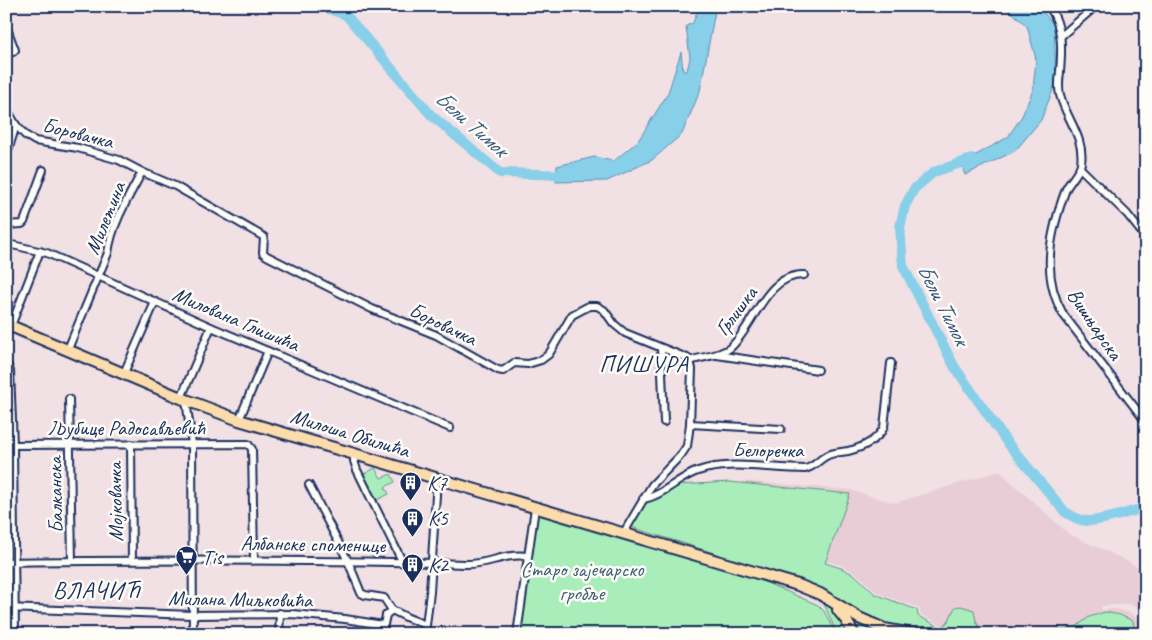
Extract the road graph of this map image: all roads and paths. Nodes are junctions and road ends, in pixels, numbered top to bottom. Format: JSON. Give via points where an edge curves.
{"nodes":[{"id":1,"x":1049,"y":6,"type":"edge"},
{"id":2,"x":1096,"y":6,"type":"edge"},
{"id":3,"x":6,"y":26,"type":"edge"},
{"id":4,"x":1060,"y":36,"type":"junction"},
{"id":5,"x":6,"y":55,"type":"edge"},
{"id":6,"x":6,"y":108,"type":"edge"},
{"id":7,"x":16,"y":125,"type":"junction"},
{"id":8,"x":6,"y":157,"type":"edge"},
{"id":9,"x":1080,"y":168,"type":"junction"},
{"id":10,"x":43,"y":170,"type":"dead end"},
{"id":11,"x":142,"y":172,"type":"junction"},
{"id":12,"x":6,"y":225,"type":"edge"},
{"id":13,"x":1146,"y":238,"type":"edge"},
{"id":14,"x":8,"y":244,"type":"dead end"},
{"id":15,"x":40,"y":251,"type":"junction"},
{"id":16,"x":804,"y":275,"type":"dead end"},
{"id":17,"x":98,"y":277,"type":"junction"},
{"id":18,"x":155,"y":302,"type":"junction"},
{"id":19,"x":9,"y":325,"type":"edge"},
{"id":20,"x":211,"y":327,"type":"junction"},
{"id":21,"x":661,"y":348,"type":"junction"},
{"id":22,"x":68,"y":349,"type":"junction"},
{"id":23,"x":268,"y":351,"type":"junction"},
{"id":24,"x":716,"y":355,"type":"junction"},
{"id":25,"x":690,"y":361,"type":"junction"},
{"id":26,"x":6,"y":362,"type":"edge"},
{"id":27,"x":891,"y":363,"type":"dead end"},
{"id":28,"x":818,"y":370,"type":"dead end"},
{"id":29,"x":124,"y":373,"type":"junction"},
{"id":30,"x":69,"y":399,"type":"dead end"},
{"id":31,"x":183,"y":399,"type":"junction"},
{"id":32,"x":9,"y":411,"type":"edge"},
{"id":33,"x":239,"y":420,"type":"junction"},
{"id":34,"x":664,"y":422,"type":"dead end"},
{"id":35,"x":1146,"y":422,"type":"edge"},
{"id":36,"x":690,"y":424,"type":"junction"},
{"id":37,"x":450,"y":428,"type":"dead end"},
{"id":38,"x":781,"y":429,"type":"dead end"},
{"id":39,"x":71,"y":444,"type":"junction"},
{"id":40,"x":131,"y":444,"type":"junction"},
{"id":41,"x":192,"y":444,"type":"junction"},
{"id":42,"x":10,"y":445,"type":"edge"},
{"id":43,"x":354,"y":454,"type":"junction"},
{"id":44,"x":437,"y":479,"type":"junction"},
{"id":45,"x":309,"y":485,"type":"dead end"},
{"id":46,"x":643,"y":499,"type":"junction"},
{"id":47,"x":6,"y":504,"type":"edge"},
{"id":48,"x":14,"y":504,"type":"junction"},
{"id":49,"x":535,"y":508,"type":"junction"},
{"id":50,"x":623,"y":534,"type":"junction"},
{"id":51,"x":528,"y":556,"type":"junction"},
{"id":52,"x":254,"y":559,"type":"junction"},
{"id":53,"x":72,"y":560,"type":"junction"},
{"id":54,"x":132,"y":560,"type":"junction"},
{"id":55,"x":192,"y":560,"type":"junction"},
{"id":56,"x":348,"y":561,"type":"junction"},
{"id":57,"x":402,"y":561,"type":"junction"},
{"id":58,"x":6,"y":562,"type":"edge"},
{"id":59,"x":16,"y":562,"type":"junction"},
{"id":60,"x":432,"y":563,"type":"junction"},
{"id":61,"x":777,"y":578,"type":"junction"},
{"id":62,"x":6,"y":608,"type":"edge"},
{"id":63,"x":16,"y":608,"type":"junction"},
{"id":64,"x":392,"y":610,"type":"junction"},
{"id":65,"x":280,"y":613,"type":"junction"},
{"id":66,"x":192,"y":616,"type":"junction"},
{"id":67,"x":866,"y":621,"type":"junction"},
{"id":68,"x":383,"y":625,"type":"junction"},
{"id":69,"x":426,"y":625,"type":"junction"},
{"id":70,"x":877,"y":630,"type":"edge"},
{"id":71,"x":853,"y":633,"type":"edge"},
{"id":72,"x":16,"y":634,"type":"edge"},
{"id":73,"x":193,"y":634,"type":"edge"},
{"id":74,"x":279,"y":634,"type":"edge"},
{"id":75,"x":382,"y":634,"type":"edge"},
{"id":76,"x":425,"y":634,"type":"edge"},
{"id":77,"x":517,"y":634,"type":"edge"},
{"id":78,"x":912,"y":634,"type":"edge"}],
"edges":[{"from":1,"to":4,"type":"street","via":[[1058,22]]},
{"from":2,"to":4,"type":"street"},
{"from":3,"to":5,"type":"street","via":[[15,50]]},
{"from":4,"to":9,"type":"street","via":[[1059,91],[1078,136]]},
{"from":6,"to":7,"type":"street","name":"Боровачка"},
{"from":7,"to":8,"type":"street"},
{"from":7,"to":11,"type":"street","name":"Боровачка","via":[[39,143],[100,153]]},
{"from":9,"to":13,"type":"street"},
{"from":9,"to":35,"type":"street","name":"Вишњарска","via":[[1067,188],[1050,246],[1049,266],[1055,300]]},
{"from":10,"to":12,"type":"street","via":[[24,222]]},
{"from":11,"to":17,"type":"street","name":"Милетина","via":[[117,220]]},
{"from":11,"to":21,"type":"street","name":"Боровачка","via":[[175,186],[261,235],[265,239],[263,249],[267,256],[372,309],[436,335],[501,370],[514,363],[542,360],[572,315],[589,306],[604,310],[625,333]]},
{"from":14,"to":15,"type":"street","name":"Милована Глишића"},
{"from":15,"to":17,"type":"street","name":"Милована Глишића"},
{"from":15,"to":19,"type":"street"},
{"from":16,"to":24,"type":"street","name":"Грлишка","via":[[791,276],[767,294],[739,338]]},
{"from":17,"to":18,"type":"street","name":"Милована Глишића"},
{"from":17,"to":22,"type":"street","name":"Милетина"},
{"from":18,"to":20,"type":"street","name":"Милована Глишића"},
{"from":18,"to":29,"type":"street"},
{"from":19,"to":22,"type":"main road","name":"Милоша Обилића"},
{"from":20,"to":23,"type":"street","name":"Милована Глишића"},
{"from":20,"to":31,"type":"street"},
{"from":21,"to":25,"type":"street","name":"Боровачка"},
{"from":21,"to":34,"type":"street"},
{"from":22,"to":29,"type":"main road","name":"Милоша Обилића"},
{"from":23,"to":33,"type":"street"},
{"from":23,"to":37,"type":"street","name":"Милована Глишића"},
{"from":24,"to":25,"type":"street","name":"Грлишка"},
{"from":24,"to":28,"type":"street"},
{"from":25,"to":36,"type":"street"},
{"from":26,"to":32,"type":"street","via":[[10,371]]},
{"from":27,"to":46,"type":"street","name":"Белоречка","via":[[884,427],[864,446],[828,455],[812,468],[746,466],[700,471]]},
{"from":29,"to":31,"type":"main road","name":"Милоша Обилића"},
{"from":30,"to":39,"type":"street","name":"Балканска"},
{"from":31,"to":33,"type":"main road","name":"Милоша Обилића"},
{"from":31,"to":41,"type":"street"},
{"from":32,"to":42,"type":"street"},
{"from":33,"to":43,"type":"main road","name":"Милоша Обилића"},
{"from":36,"to":38,"type":"street"},
{"from":36,"to":46,"type":"street","via":[[685,449]]},
{"from":39,"to":40,"type":"street","name":"Љубице Радосављевић"},
{"from":39,"to":42,"type":"street","name":"Љубице Радосављевић"},
{"from":39,"to":53,"type":"street","name":"Балканска"},
{"from":40,"to":41,"type":"street","name":"Љубице Радосављевић"},
{"from":40,"to":54,"type":"street","name":"Мојковачка"},
{"from":41,"to":52,"type":"street","name":"Љубице Радосављевић","via":[[250,445]]},
{"from":41,"to":55,"type":"street"},
{"from":42,"to":48,"type":"street"},
{"from":43,"to":44,"type":"main road","name":"Милоша Обилића"},
{"from":43,"to":57,"type":"street","via":[[357,470]]},
{"from":44,"to":49,"type":"main road","name":"Милоша Обилића"},
{"from":44,"to":60,"type":"street"},
{"from":45,"to":56,"type":"street"},
{"from":46,"to":50,"type":"street"},
{"from":47,"to":48,"type":"street"},
{"from":48,"to":59,"type":"street"},
{"from":49,"to":50,"type":"main road","name":"Милоша Обилића"},
{"from":49,"to":51,"type":"street"},
{"from":50,"to":61,"type":"main road","name":"Милоша Обилића"},
{"from":51,"to":60,"type":"street","name":"Албанске споменице","via":[[506,556],[478,564]]},
{"from":51,"to":77,"type":"street"},
{"from":52,"to":55,"type":"street","name":"Албанске споменице"},
{"from":52,"to":56,"type":"street","name":"Албанске споменице"},
{"from":53,"to":54,"type":"street","name":"Албанске споменице"},
{"from":53,"to":59,"type":"street","name":"Албанске споменице"},
{"from":54,"to":55,"type":"street","name":"Албанске споменице"},
{"from":55,"to":66,"type":"street"},
{"from":56,"to":57,"type":"street","name":"Албанске споменице"},
{"from":56,"to":64,"type":"street","via":[[361,593],[384,598]]},
{"from":57,"to":60,"type":"street","name":"Албанске споменице"},
{"from":58,"to":59,"type":"street","name":"Албанске споменице"},
{"from":59,"to":63,"type":"street"},
{"from":60,"to":69,"type":"street"},
{"from":61,"to":67,"type":"main road","name":"Милоша Обилића","via":[[820,594]]},
{"from":61,"to":71,"type":"main road","name":"Милоша Обилића","via":[[835,607]]},
{"from":62,"to":63,"type":"street","name":"Милана Миљковића"},
{"from":63,"to":66,"type":"street","name":"Милана Миљковића"},
{"from":63,"to":72,"type":"street"},
{"from":64,"to":68,"type":"street"},
{"from":64,"to":69,"type":"street"},
{"from":65,"to":66,"type":"street","name":"Милана Миљковића"},
{"from":65,"to":68,"type":"street","name":"Милана Миљковића"},
{"from":65,"to":74,"type":"street"},
{"from":66,"to":73,"type":"street"},
{"from":67,"to":70,"type":"main road","name":"Милоша Обилића"},
{"from":67,"to":71,"type":"main road","via":[[856,625]]},
{"from":68,"to":75,"type":"street"},
{"from":69,"to":76,"type":"street"},
{"from":70,"to":78,"type":"main road","name":"Милоша Обилића"}]}
